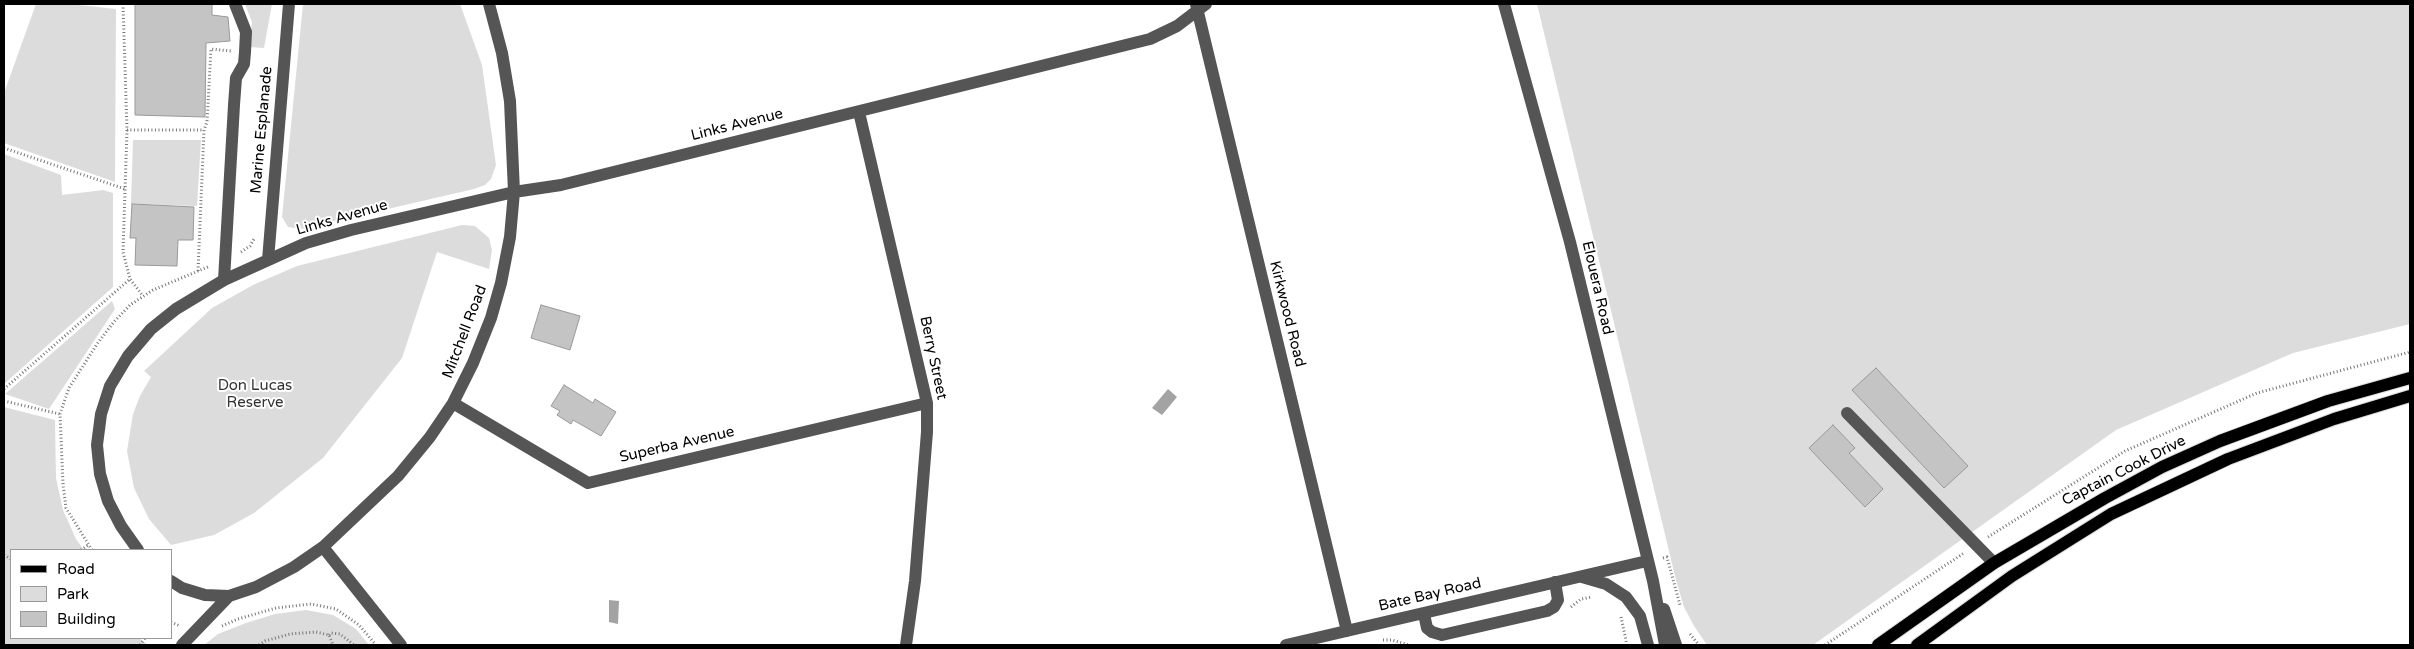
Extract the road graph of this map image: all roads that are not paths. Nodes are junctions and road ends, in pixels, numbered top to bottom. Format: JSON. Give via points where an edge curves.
{"nodes":[{"id":1,"x":235,"y":4,"type":"edge"},
{"id":2,"x":289,"y":4,"type":"edge"},
{"id":3,"x":489,"y":4,"type":"edge"},
{"id":4,"x":1504,"y":4,"type":"edge"},
{"id":5,"x":1200,"y":6,"type":"edge"},
{"id":6,"x":859,"y":112,"type":"junction"},
{"id":7,"x":514,"y":192,"type":"junction"},
{"id":8,"x":268,"y":260,"type":"junction"},
{"id":9,"x":224,"y":280,"type":"junction"},
{"id":10,"x":2410,"y":378,"type":"edge"},
{"id":11,"x":2410,"y":396,"type":"edge"},
{"id":12,"x":453,"y":403,"type":"junction"},
{"id":13,"x":927,"y":403,"type":"junction"},
{"id":14,"x":1847,"y":412,"type":"dead end"},
{"id":15,"x":323,"y":548,"type":"junction"},
{"id":16,"x":137,"y":549,"type":"edge"},
{"id":17,"x":1647,"y":561,"type":"junction"},
{"id":18,"x":1994,"y":563,"type":"junction"},
{"id":19,"x":1580,"y":577,"type":"junction"},
{"id":20,"x":1653,"y":581,"type":"junction"},
{"id":21,"x":172,"y":582,"type":"edge"},
{"id":22,"x":1555,"y":582,"type":"junction"},
{"id":23,"x":229,"y":596,"type":"junction"},
{"id":24,"x":1424,"y":614,"type":"junction"},
{"id":25,"x":1347,"y":631,"type":"junction"},
{"id":26,"x":1677,"y":642,"type":"edge"},
{"id":27,"x":182,"y":645,"type":"edge"},
{"id":28,"x":401,"y":645,"type":"edge"},
{"id":29,"x":906,"y":645,"type":"edge"},
{"id":30,"x":1286,"y":645,"type":"edge"},
{"id":31,"x":1648,"y":645,"type":"edge"},
{"id":32,"x":1665,"y":645,"type":"edge"},
{"id":33,"x":1878,"y":645,"type":"edge"},
{"id":34,"x":1917,"y":645,"type":"edge"}],
"edges":[{"from":1,"to":9,"type":"street","via":[[246,32],[244,64],[236,78],[234,96]]},
{"from":2,"to":8,"type":"street","name":"Marine Esplanade"},
{"from":3,"to":7,"type":"street","name":"Mitchell Road","via":[[502,52],[510,101]]},
{"from":4,"to":17,"type":"street","name":"Elouera Road","via":[[1570,242]]},
{"from":5,"to":6,"type":"street","name":"Links Avenue","via":[[1178,26],[1150,39]]},
{"from":5,"to":25,"type":"street","name":"Kirkwood Road"},
{"from":6,"to":7,"type":"street","name":"Links Avenue","via":[[561,185]]},
{"from":6,"to":13,"type":"street","name":"Berry Street"},
{"from":7,"to":8,"type":"street","name":"Links Avenue","via":[[351,230],[306,243]]},
{"from":7,"to":12,"type":"street","name":"Mitchell Road","via":[[510,237],[491,318]]},
{"from":8,"to":9,"type":"street","name":"Links Avenue"},
{"from":9,"to":16,"type":"street","name":"Links Avenue","via":[[176,309],[151,329],[128,356],[110,386],[101,414],[97,445],[100,474],[108,502]]},
{"from":10,"to":18,"type":"main road","name":"Captain Cook Drive","via":[[2328,401],[2162,467]]},
{"from":11,"to":34,"type":"main road","via":[[2334,418],[2228,459],[2111,514],[2012,576]]},
{"from":12,"to":13,"type":"street","name":"Superba Avenue","via":[[588,482]]},
{"from":12,"to":15,"type":"street","name":"Mitchell Road","via":[[398,476]]},
{"from":13,"to":29,"type":"street","name":"Berry Street","via":[[915,581]]},
{"from":14,"to":18,"type":"street"},
{"from":15,"to":23,"type":"street","name":"Mitchell Road","via":[[256,587]]},
{"from":15,"to":28,"type":"street"},
{"from":17,"to":19,"type":"street","name":"Bate Bay Road"},
{"from":17,"to":20,"type":"street","name":"Elouera Road"},
{"from":18,"to":33,"type":"main road","name":"Captain Cook Drive"},
{"from":19,"to":22,"type":"street","name":"Bate Bay Road"},
{"from":19,"to":31,"type":"street","name":"Bate Bay Road","via":[[1606,584],[1626,598],[1640,616]]},
{"from":20,"to":26,"type":"street","name":"Elouera Road"},
{"from":20,"to":32,"type":"street","name":"Elouera Road"},
{"from":21,"to":23,"type":"street","name":"Mitchell Road","via":[[205,595]]},
{"from":22,"to":24,"type":"street","name":"Bate Bay Road"},
{"from":22,"to":24,"type":"street","via":[[1558,600],[1547,611],[1442,635],[1427,628]]},
{"from":23,"to":27,"type":"street","name":"Mitchell Road"},
{"from":24,"to":25,"type":"street","name":"Bate Bay Road"},
{"from":25,"to":30,"type":"street","name":"Bate Bay Road"}]}
